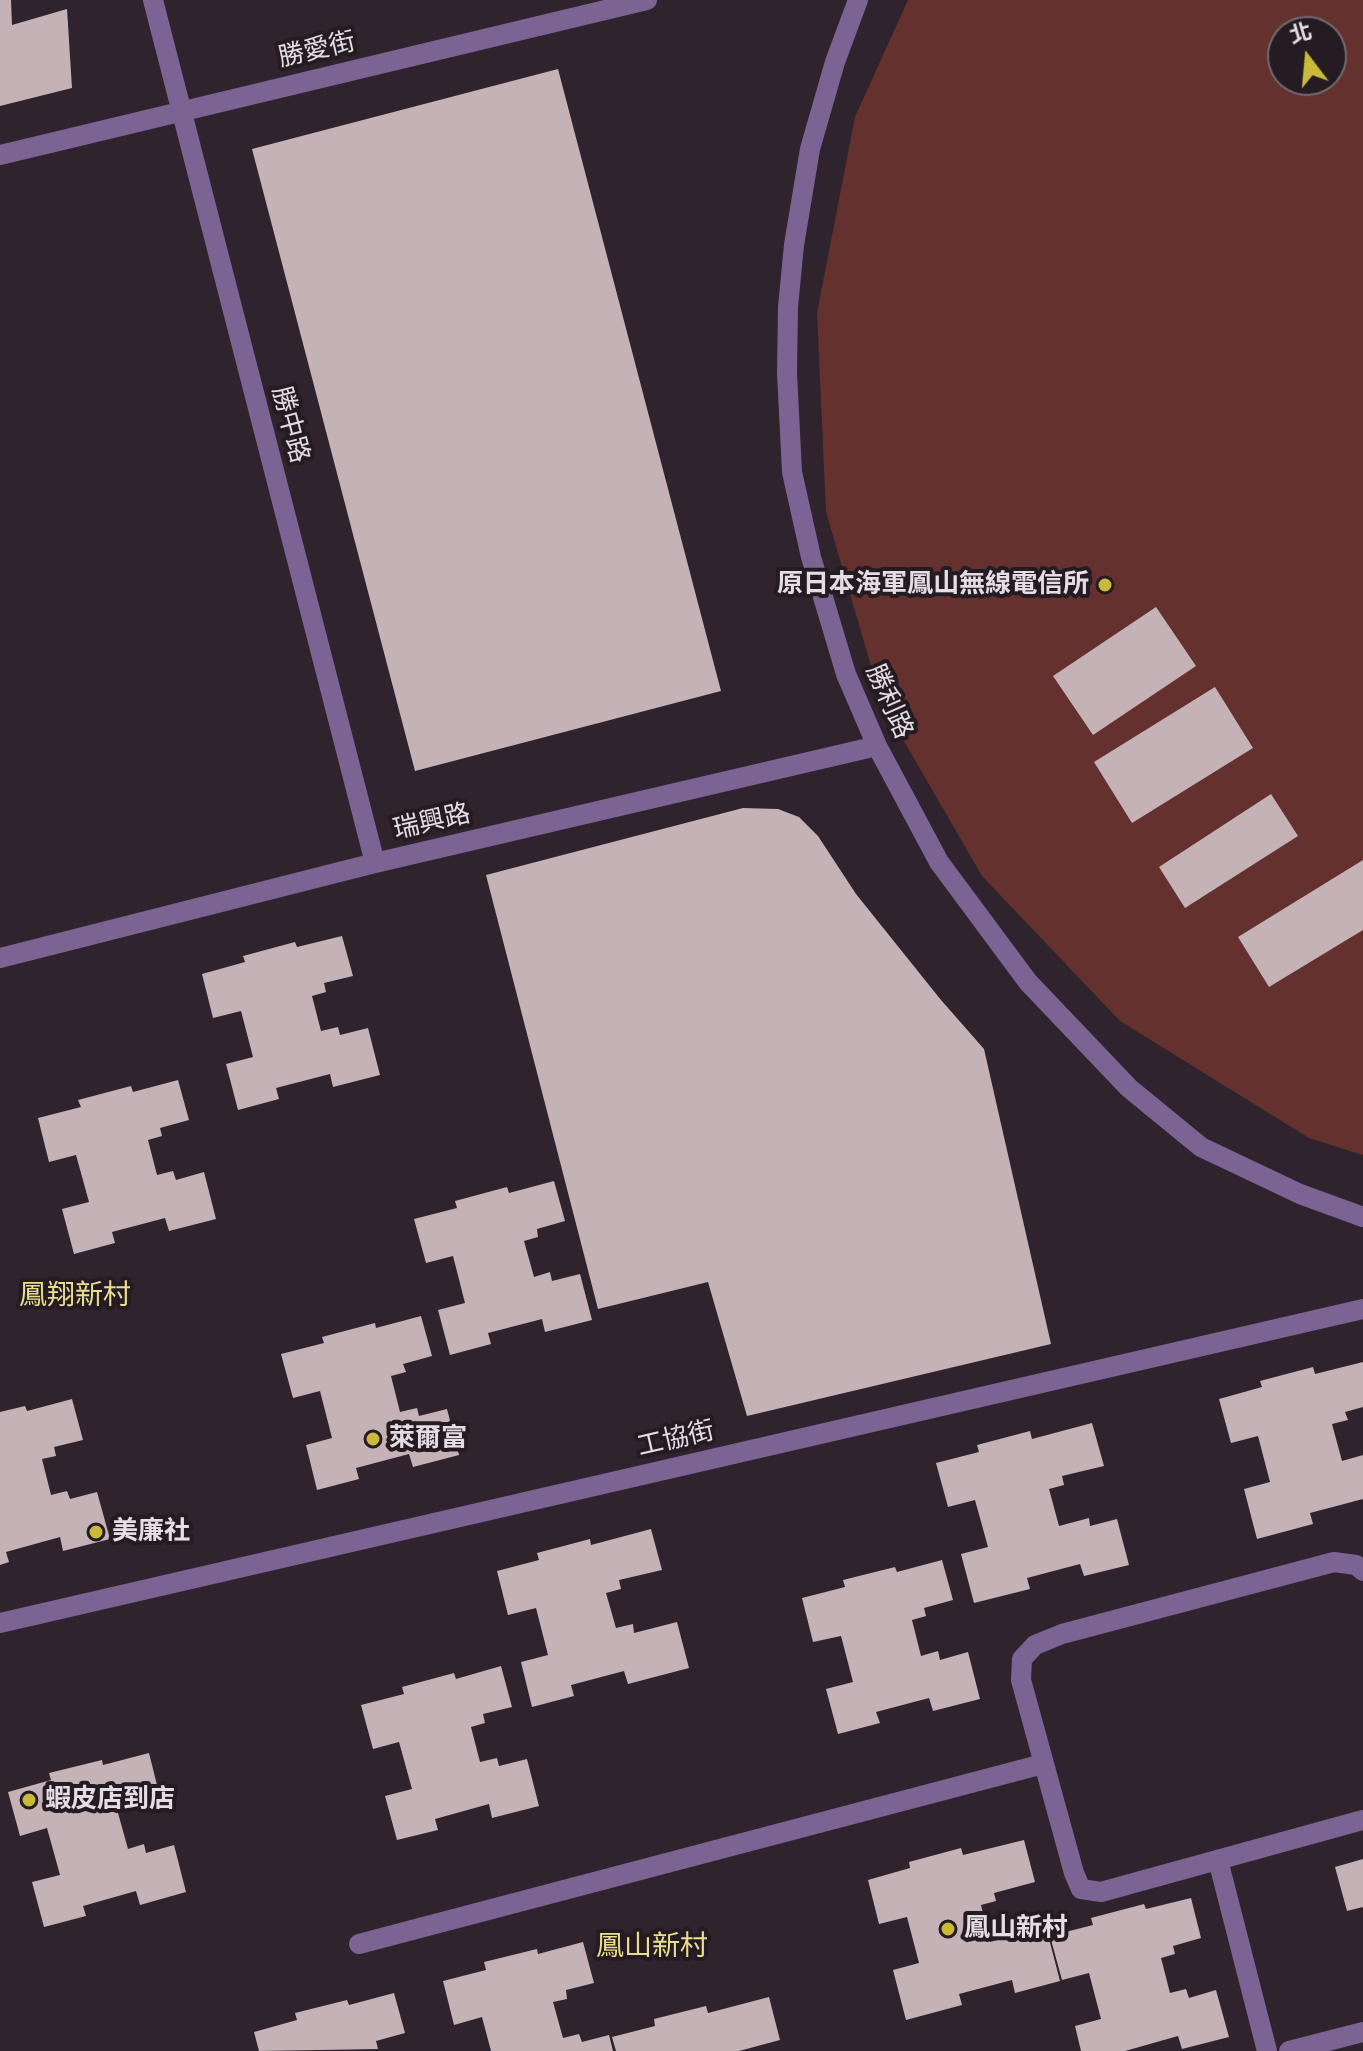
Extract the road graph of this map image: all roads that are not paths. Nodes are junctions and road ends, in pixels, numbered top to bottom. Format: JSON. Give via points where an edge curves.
{"nodes":[{"id":1,"x":153,"y":0,"type":"edge"},
{"id":2,"x":647,"y":0,"type":"edge"},
{"id":3,"x":858,"y":0,"type":"edge"},
{"id":4,"x":181,"y":110,"type":"junction"},
{"id":5,"x":0,"y":155,"type":"edge"},
{"id":6,"x":877,"y":746,"type":"junction"},
{"id":7,"x":375,"y":863,"type":"junction"},
{"id":8,"x":0,"y":958,"type":"edge"},
{"id":9,"x":1363,"y":1217,"type":"edge"},
{"id":10,"x":1363,"y":1309,"type":"edge"},
{"id":11,"x":1363,"y":1571,"type":"edge"},
{"id":12,"x":0,"y":1623,"type":"edge"},
{"id":13,"x":1043,"y":1764,"type":"junction"},
{"id":14,"x":1363,"y":1820,"type":"edge"},
{"id":15,"x":1218,"y":1860,"type":"junction"},
{"id":16,"x":359,"y":1944,"type":"dead end"},
{"id":17,"x":1363,"y":2032,"type":"edge"},
{"id":18,"x":1267,"y":2051,"type":"edge"},
{"id":19,"x":1289,"y":2051,"type":"edge"}],
"edges":[{"from":1,"to":4,"type":"street","name":"勝中路"},
{"from":2,"to":4,"type":"street","name":"勝愛街"},
{"from":3,"to":6,"type":"street","name":"勝利路","via":[[810,149],[794,245],[787,373],[792,472],[811,557],[846,674]]},
{"from":4,"to":5,"type":"street","name":"勝愛街"},
{"from":4,"to":7,"type":"street","name":"勝中路"},
{"from":6,"to":7,"type":"street","name":"瑞興路"},
{"from":6,"to":9,"type":"street","name":"勝利路","via":[[939,862],[1028,982],[1129,1088],[1201,1147]]},
{"from":7,"to":8,"type":"street","name":"瑞興路"},
{"from":10,"to":12,"type":"street","name":"工協街"},
{"from":11,"to":13,"type":"street","via":[[1334,1562],[1035,1645],[1022,1659],[1021,1680]]},
{"from":13,"to":15,"type":"street","via":[[1081,1889],[1101,1892]]},
{"from":13,"to":16,"type":"street"},
{"from":14,"to":15,"type":"street"},
{"from":15,"to":18,"type":"street"},
{"from":17,"to":19,"type":"street"}]}
